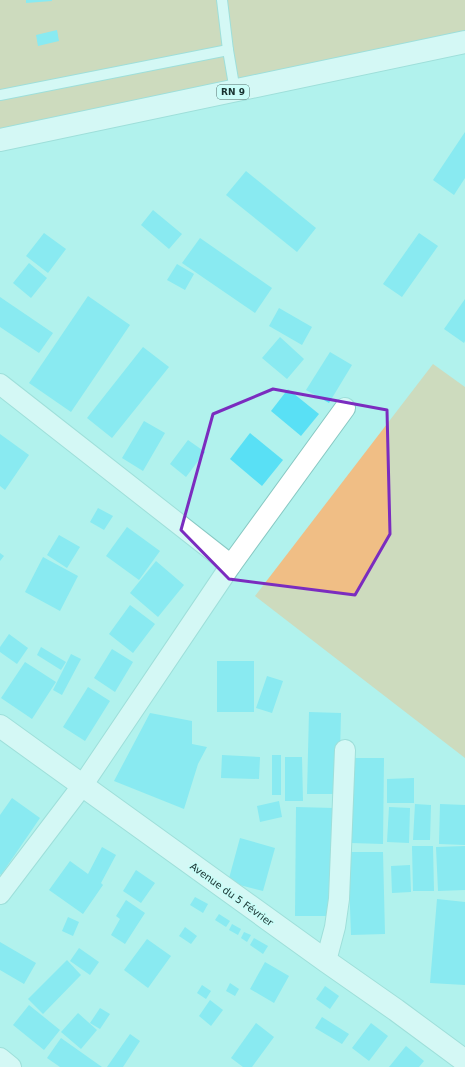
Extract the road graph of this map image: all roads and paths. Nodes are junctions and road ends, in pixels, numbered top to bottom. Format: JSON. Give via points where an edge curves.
{"nodes":[{"id":1,"x":222,"y":0,"type":"edge"},
{"id":2,"x":461,"y":46,"type":"edge"},
{"id":3,"x":228,"y":50,"type":"junction"},
{"id":4,"x":234,"y":91,"type":"junction"},
{"id":5,"x":0,"y":94,"type":"edge"},
{"id":6,"x":0,"y":140,"type":"edge"},
{"id":7,"x":0,"y":384,"type":"edge"},
{"id":8,"x":345,"y":408,"type":"dead end"},
{"id":9,"x":231,"y":565,"type":"junction"},
{"id":10,"x":0,"y":726,"type":"edge"},
{"id":11,"x":345,"y":750,"type":"dead end"},
{"id":12,"x":82,"y":786,"type":"junction"},
{"id":13,"x":0,"y":894,"type":"edge"},
{"id":14,"x":326,"y":961,"type":"junction"},
{"id":15,"x":0,"y":1058,"type":"edge"},
{"id":16,"x":465,"y":1061,"type":"edge"},
{"id":17,"x":11,"y":1067,"type":"edge"}],
"edges":[{"from":1,"to":3,"type":"lane"},
{"from":2,"to":4,"type":"street","number":"RN 9"},
{"from":3,"to":4,"type":"lane"},
{"from":3,"to":5,"type":"lane"},
{"from":4,"to":6,"type":"street","number":"RN 9"},
{"from":7,"to":9,"type":"street"},
{"from":8,"to":9,"type":"street"},
{"from":9,"to":12,"type":"street"},
{"from":10,"to":12,"type":"street","name":"Avenue du 5 Février"},
{"from":11,"to":14,"type":"street","via":[[339,899]]},
{"from":12,"to":13,"type":"street"},
{"from":12,"to":14,"type":"street","name":"Avenue du 5 Février"},
{"from":14,"to":16,"type":"street","name":"Avenue du 5 Février"},
{"from":15,"to":17,"type":"street"}]}
